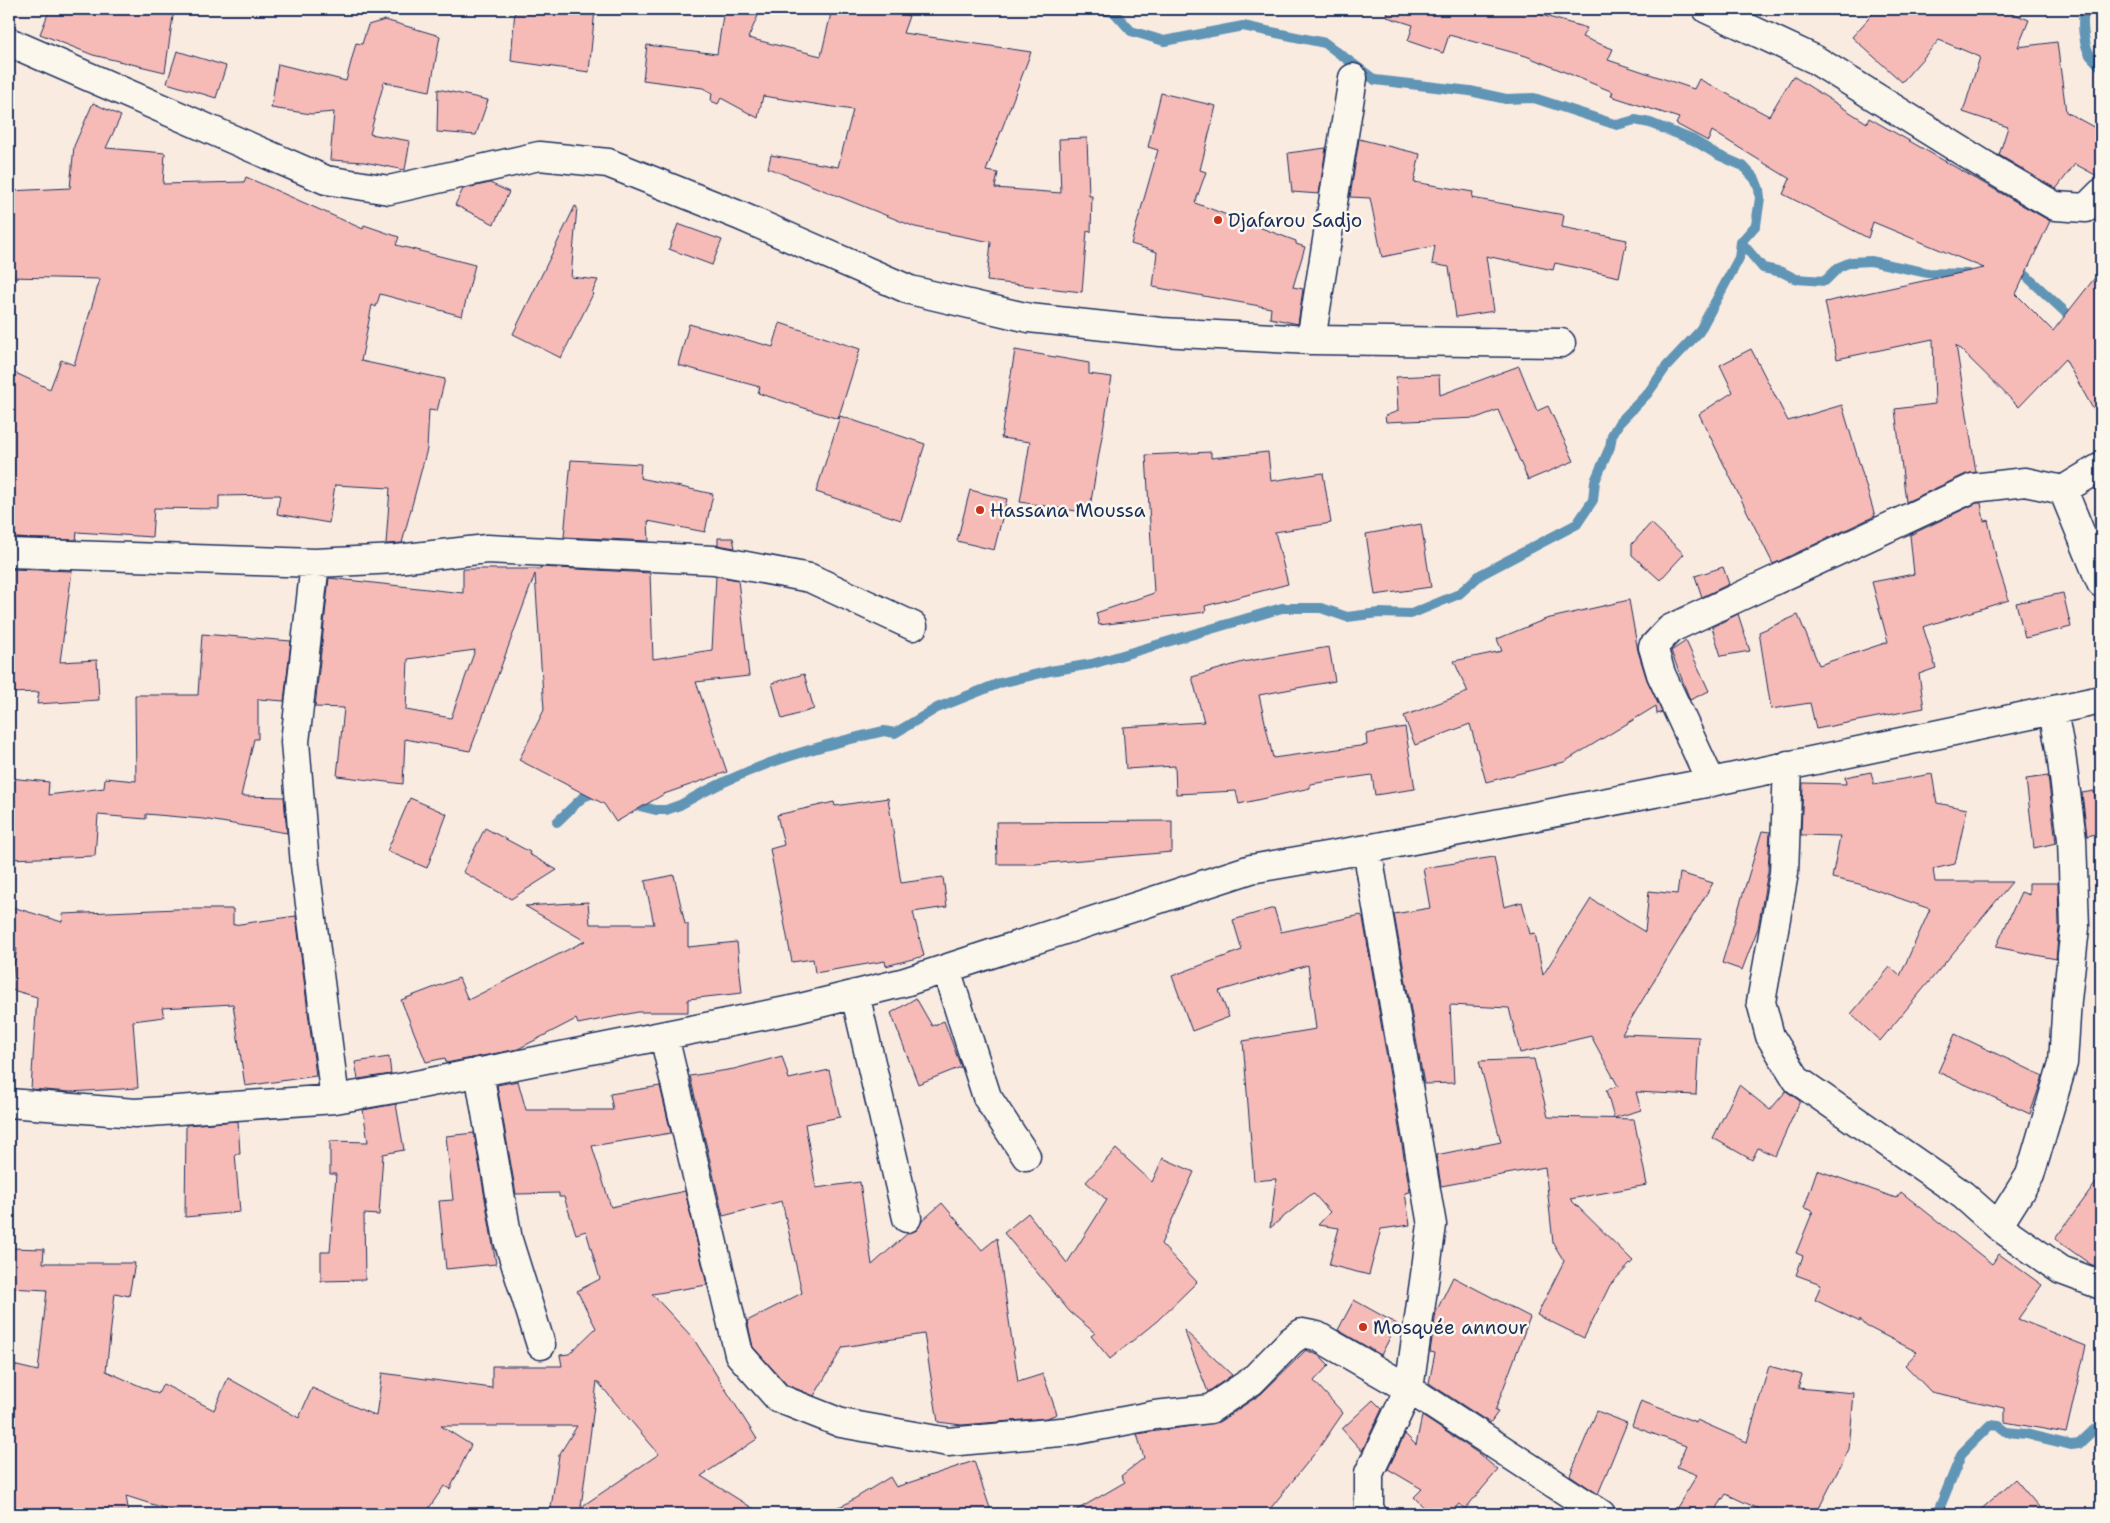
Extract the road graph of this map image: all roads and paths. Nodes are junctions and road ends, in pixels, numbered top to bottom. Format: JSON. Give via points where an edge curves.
{"nodes":[{"id":1,"x":1707,"y":9,"type":"edge"},
{"id":2,"x":9,"y":42,"type":"edge"},
{"id":3,"x":1353,"y":78,"type":"dead end"},
{"id":4,"x":2101,"y":193,"type":"edge"},
{"id":5,"x":1311,"y":340,"type":"junction"},
{"id":6,"x":1561,"y":343,"type":"dead end"},
{"id":7,"x":2101,"y":467,"type":"edge"},
{"id":8,"x":2063,"y":490,"type":"junction"},
{"id":9,"x":9,"y":553,"type":"edge"},
{"id":10,"x":315,"y":563,"type":"junction"},
{"id":11,"x":2101,"y":583,"type":"edge"},
{"id":12,"x":914,"y":626,"type":"dead end"},
{"id":13,"x":2101,"y":700,"type":"edge"},
{"id":14,"x":2053,"y":711,"type":"junction"},
{"id":15,"x":1788,"y":765,"type":"junction"},
{"id":16,"x":1711,"y":782,"type":"junction"},
{"id":17,"x":1367,"y":849,"type":"junction"},
{"id":18,"x":946,"y":969,"type":"junction"},
{"id":19,"x":855,"y":994,"type":"junction"},
{"id":20,"x":664,"y":1036,"type":"junction"},
{"id":21,"x":479,"y":1072,"type":"junction"},
{"id":22,"x":335,"y":1099,"type":"junction"},
{"id":23,"x":9,"y":1103,"type":"edge"},
{"id":24,"x":1026,"y":1156,"type":"dead end"},
{"id":25,"x":907,"y":1218,"type":"dead end"},
{"id":26,"x":1998,"y":1226,"type":"junction"},
{"id":27,"x":2101,"y":1285,"type":"edge"},
{"id":28,"x":541,"y":1345,"type":"dead end"},
{"id":29,"x":1409,"y":1389,"type":"junction"},
{"id":30,"x":1372,"y":1514,"type":"edge"},
{"id":31,"x":1601,"y":1514,"type":"edge"}],
"edges":[{"from":1,"to":4,"type":"street","via":[[1814,59],[2055,206],[2086,208]]},
{"from":2,"to":5,"type":"street","via":[[326,180],[390,190],[539,156],[608,163],[910,290],[1029,318],[1161,332]]},
{"from":3,"to":5,"type":"street"},
{"from":5,"to":6,"type":"street"},
{"from":7,"to":8,"type":"street"},
{"from":8,"to":11,"type":"street"},
{"from":8,"to":16,"type":"street","via":[[2025,482],[1973,488],[1670,629],[1654,647],[1658,665]]},
{"from":9,"to":10,"type":"street"},
{"from":10,"to":12,"type":"street","via":[[397,559],[487,549],[714,560],[810,578]]},
{"from":10,"to":22,"type":"street","via":[[295,742],[305,865]]},
{"from":13,"to":14,"type":"street"},
{"from":14,"to":15,"type":"street"},
{"from":14,"to":26,"type":"street","via":[[2072,839],[2075,928],[2063,1062],[2030,1175]]},
{"from":15,"to":16,"type":"street"},
{"from":15,"to":26,"type":"street","via":[[1784,873],[1761,1002],[1770,1036],[1797,1080],[1963,1195]]},
{"from":16,"to":17,"type":"street"},
{"from":17,"to":18,"type":"street","via":[[1251,869]]},
{"from":17,"to":29,"type":"street","via":[[1432,1225]]},
{"from":18,"to":19,"type":"street"},
{"from":18,"to":24,"type":"street","via":[[987,1097]]},
{"from":19,"to":20,"type":"street"},
{"from":19,"to":25,"type":"street"},
{"from":20,"to":21,"type":"street"},
{"from":20,"to":29,"type":"street","via":[[738,1354],[778,1398],[841,1423],[948,1442],[1072,1431],[1155,1415],[1210,1409],[1252,1381],[1302,1333],[1317,1336]]},
{"from":21,"to":22,"type":"street"},
{"from":21,"to":28,"type":"street","via":[[508,1240]]},
{"from":22,"to":23,"type":"street","via":[[136,1113]]},
{"from":26,"to":27,"type":"street","via":[[2061,1270]]},
{"from":29,"to":30,"type":"street","via":[[1369,1473]]},
{"from":29,"to":31,"type":"street"}]}
